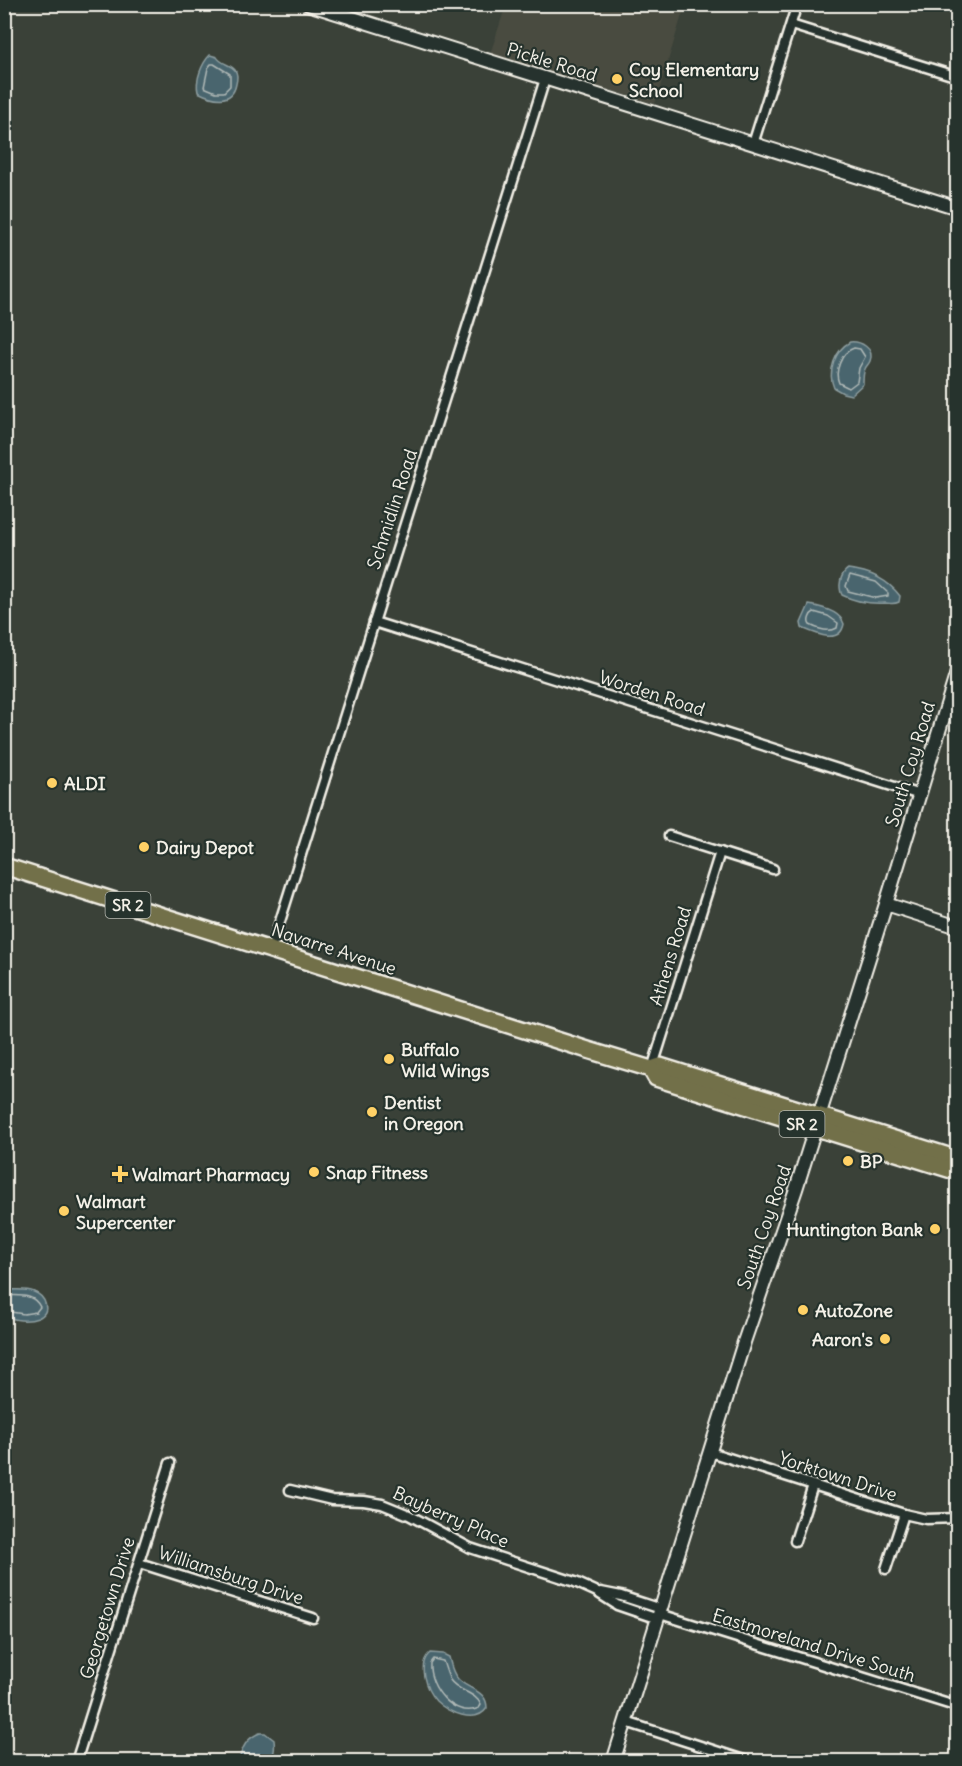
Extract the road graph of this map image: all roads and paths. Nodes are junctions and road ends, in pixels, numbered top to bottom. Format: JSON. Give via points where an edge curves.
{"nodes":[{"id":1,"x":308,"y":4,"type":"edge"},
{"id":2,"x":797,"y":4,"type":"edge"},
{"id":3,"x":791,"y":25,"type":"junction"},
{"id":4,"x":957,"y":77,"type":"edge"},
{"id":5,"x":545,"y":79,"type":"junction"},
{"id":6,"x":753,"y":144,"type":"junction"},
{"id":7,"x":957,"y":208,"type":"edge"},
{"id":8,"x":374,"y":622,"type":"junction"},
{"id":9,"x":957,"y":669,"type":"edge"},
{"id":10,"x":920,"y":795,"type":"junction"},
{"id":11,"x":669,"y":836,"type":"dead end"},
{"id":12,"x":720,"y":852,"type":"junction"},
{"id":13,"x":4,"y":866,"type":"edge"},
{"id":14,"x":773,"y":869,"type":"dead end"},
{"id":15,"x":886,"y":904,"type":"junction"},
{"id":16,"x":957,"y":927,"type":"edge"},
{"id":17,"x":271,"y":950,"type":"junction"},
{"id":18,"x":651,"y":1070,"type":"junction"},
{"id":19,"x":702,"y":1079,"type":"junction"},
{"id":20,"x":667,"y":1082,"type":"junction"},
{"id":21,"x":818,"y":1121,"type":"junction"},
{"id":22,"x":957,"y":1159,"type":"edge"},
{"id":23,"x":957,"y":1172,"type":"edge"},
{"id":24,"x":710,"y":1452,"type":"junction"},
{"id":25,"x":170,"y":1463,"type":"dead end"},
{"id":26,"x":813,"y":1485,"type":"junction"},
{"id":27,"x":290,"y":1490,"type":"dead end"},
{"id":28,"x":904,"y":1514,"type":"junction"},
{"id":29,"x":957,"y":1518,"type":"edge"},
{"id":30,"x":795,"y":1541,"type":"dead end"},
{"id":31,"x":139,"y":1563,"type":"junction"},
{"id":32,"x":886,"y":1569,"type":"dead end"},
{"id":33,"x":660,"y":1614,"type":"junction"},
{"id":34,"x":313,"y":1618,"type":"dead end"},
{"id":35,"x":957,"y":1707,"type":"edge"},
{"id":36,"x":626,"y":1722,"type":"junction"},
{"id":37,"x":76,"y":1761,"type":"edge"},
{"id":38,"x":614,"y":1761,"type":"edge"},
{"id":39,"x":750,"y":1761,"type":"edge"}],
"edges":[{"from":1,"to":5,"type":"street","name":"Pickle Road"},
{"from":2,"to":3,"type":"street"},
{"from":3,"to":4,"type":"street"},
{"from":3,"to":6,"type":"street"},
{"from":5,"to":6,"type":"street","name":"Pickle Road"},
{"from":5,"to":8,"type":"street","name":"Schmidlin Road"},
{"from":6,"to":7,"type":"street","name":"Pickle Road"},
{"from":8,"to":10,"type":"street","name":"Worden Road"},
{"from":8,"to":17,"type":"street","name":"Schmidlin Road"},
{"from":9,"to":10,"type":"street","name":"South Coy Road"},
{"from":10,"to":15,"type":"street","name":"South Coy Road"},
{"from":11,"to":12,"type":"street"},
{"from":12,"to":14,"type":"street"},
{"from":12,"to":18,"type":"street","name":"Athens Road"},
{"from":13,"to":17,"type":"highway","name":"Navarre Avenue","number":"SR 2"},
{"from":15,"to":16,"type":"street"},
{"from":15,"to":21,"type":"street","name":"South Coy Road"},
{"from":17,"to":18,"type":"highway","name":"Navarre Avenue","number":"SR 2"},
{"from":18,"to":19,"type":"highway","name":"Navarre Avenue","number":"SR 2","via":[[660,1066]]},
{"from":18,"to":20,"type":"highway","name":"Navarre Avenue","number":"SR 2","via":[[656,1078]]},
{"from":19,"to":20,"type":"highway","via":[[670,1076]]},
{"from":19,"to":21,"type":"highway","name":"Navarre Avenue","number":"SR 2"},
{"from":20,"to":21,"type":"highway","name":"Navarre Avenue","number":"SR 2"},
{"from":21,"to":22,"type":"highway","name":"Navarre Avenue","number":"SR 2"},
{"from":21,"to":23,"type":"highway","name":"Navarre Avenue","number":"SR 2"},
{"from":21,"to":24,"type":"street","name":"South Coy Road"},
{"from":24,"to":26,"type":"street","name":"Yorktown Drive"},
{"from":24,"to":33,"type":"street","name":"South Coy Road"},
{"from":25,"to":31,"type":"street","name":"Georgetown Drive"},
{"from":26,"to":28,"type":"street","name":"Yorktown Drive"},
{"from":26,"to":30,"type":"street"},
{"from":27,"to":33,"type":"street","name":"Bayberry Place","via":[[332,1500],[382,1503],[471,1548],[575,1582],[617,1605]]},
{"from":28,"to":29,"type":"street","name":"Yorktown Drive","via":[[926,1519]]},
{"from":28,"to":32,"type":"street"},
{"from":31,"to":34,"type":"street","name":"Williamsburg Drive"},
{"from":31,"to":37,"type":"street","name":"Georgetown Drive"},
{"from":33,"to":35,"type":"street","name":"Eastmoreland Drive South"},
{"from":33,"to":36,"type":"street","name":"South Coy Road"},
{"from":36,"to":38,"type":"street","name":"South Coy Road"},
{"from":36,"to":39,"type":"street"}]}
